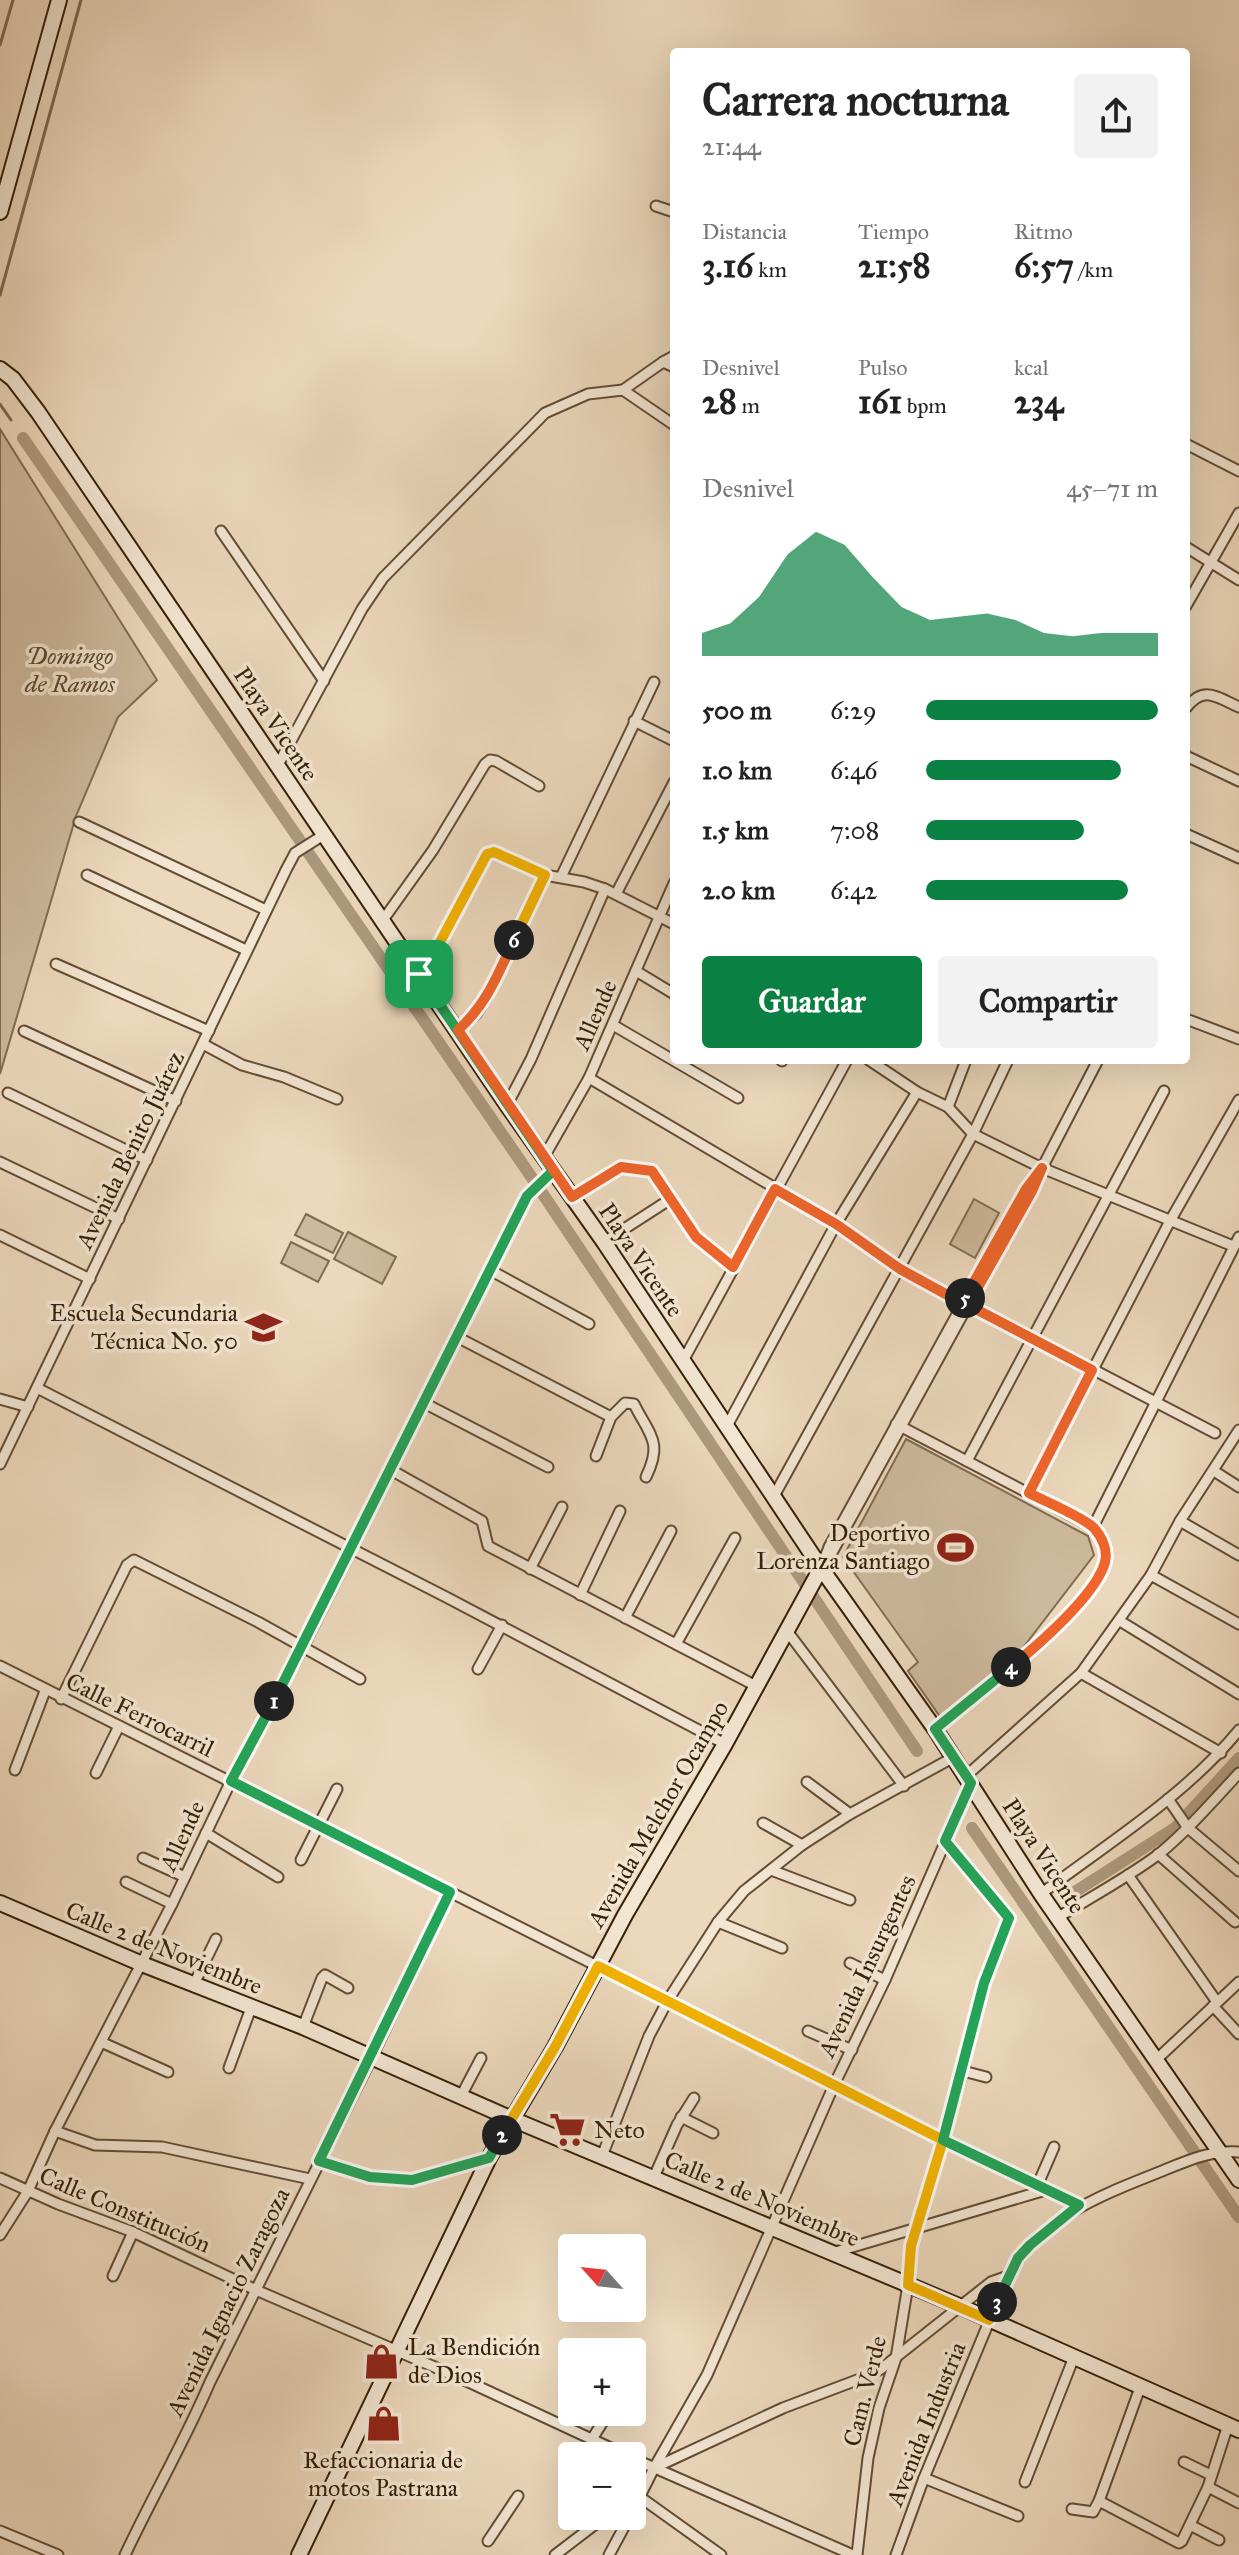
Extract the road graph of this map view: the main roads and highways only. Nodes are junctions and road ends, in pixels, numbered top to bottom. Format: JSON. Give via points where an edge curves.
{"nodes":[{"id":1,"x":59,"y":0,"type":"edge"},
{"id":2,"x":0,"y":212,"type":"edge"},
{"id":3,"x":0,"y":369,"type":"edge"},
{"id":4,"x":821,"y":1568,"type":"junction"},
{"id":5,"x":0,"y":1903,"type":"edge"},
{"id":6,"x":512,"y":2119,"type":"junction"},
{"id":7,"x":1239,"y":2180,"type":"edge"},
{"id":8,"x":1233,"y":2427,"type":"edge"},
{"id":9,"x":300,"y":2555,"type":"edge"}],
"edges":[{"from":1,"to":2,"type":"main road"},
{"from":3,"to":4,"type":"main road","name":"Playa Vicente","via":[[38,412],[544,1157],[547,1175],[572,1197],[604,1242]]},
{"from":4,"to":6,"type":"main road","name":"Avenida Melchor Ocampo"},
{"from":4,"to":7,"type":"main road","name":"Playa Vicente"},
{"from":5,"to":6,"type":"main road","name":"Calle 2 de Noviembre"},
{"from":6,"to":8,"type":"main road","name":"Calle 2 de Noviembre"},
{"from":6,"to":9,"type":"main road","name":"Avenida Melchor Ocampo"}]}
